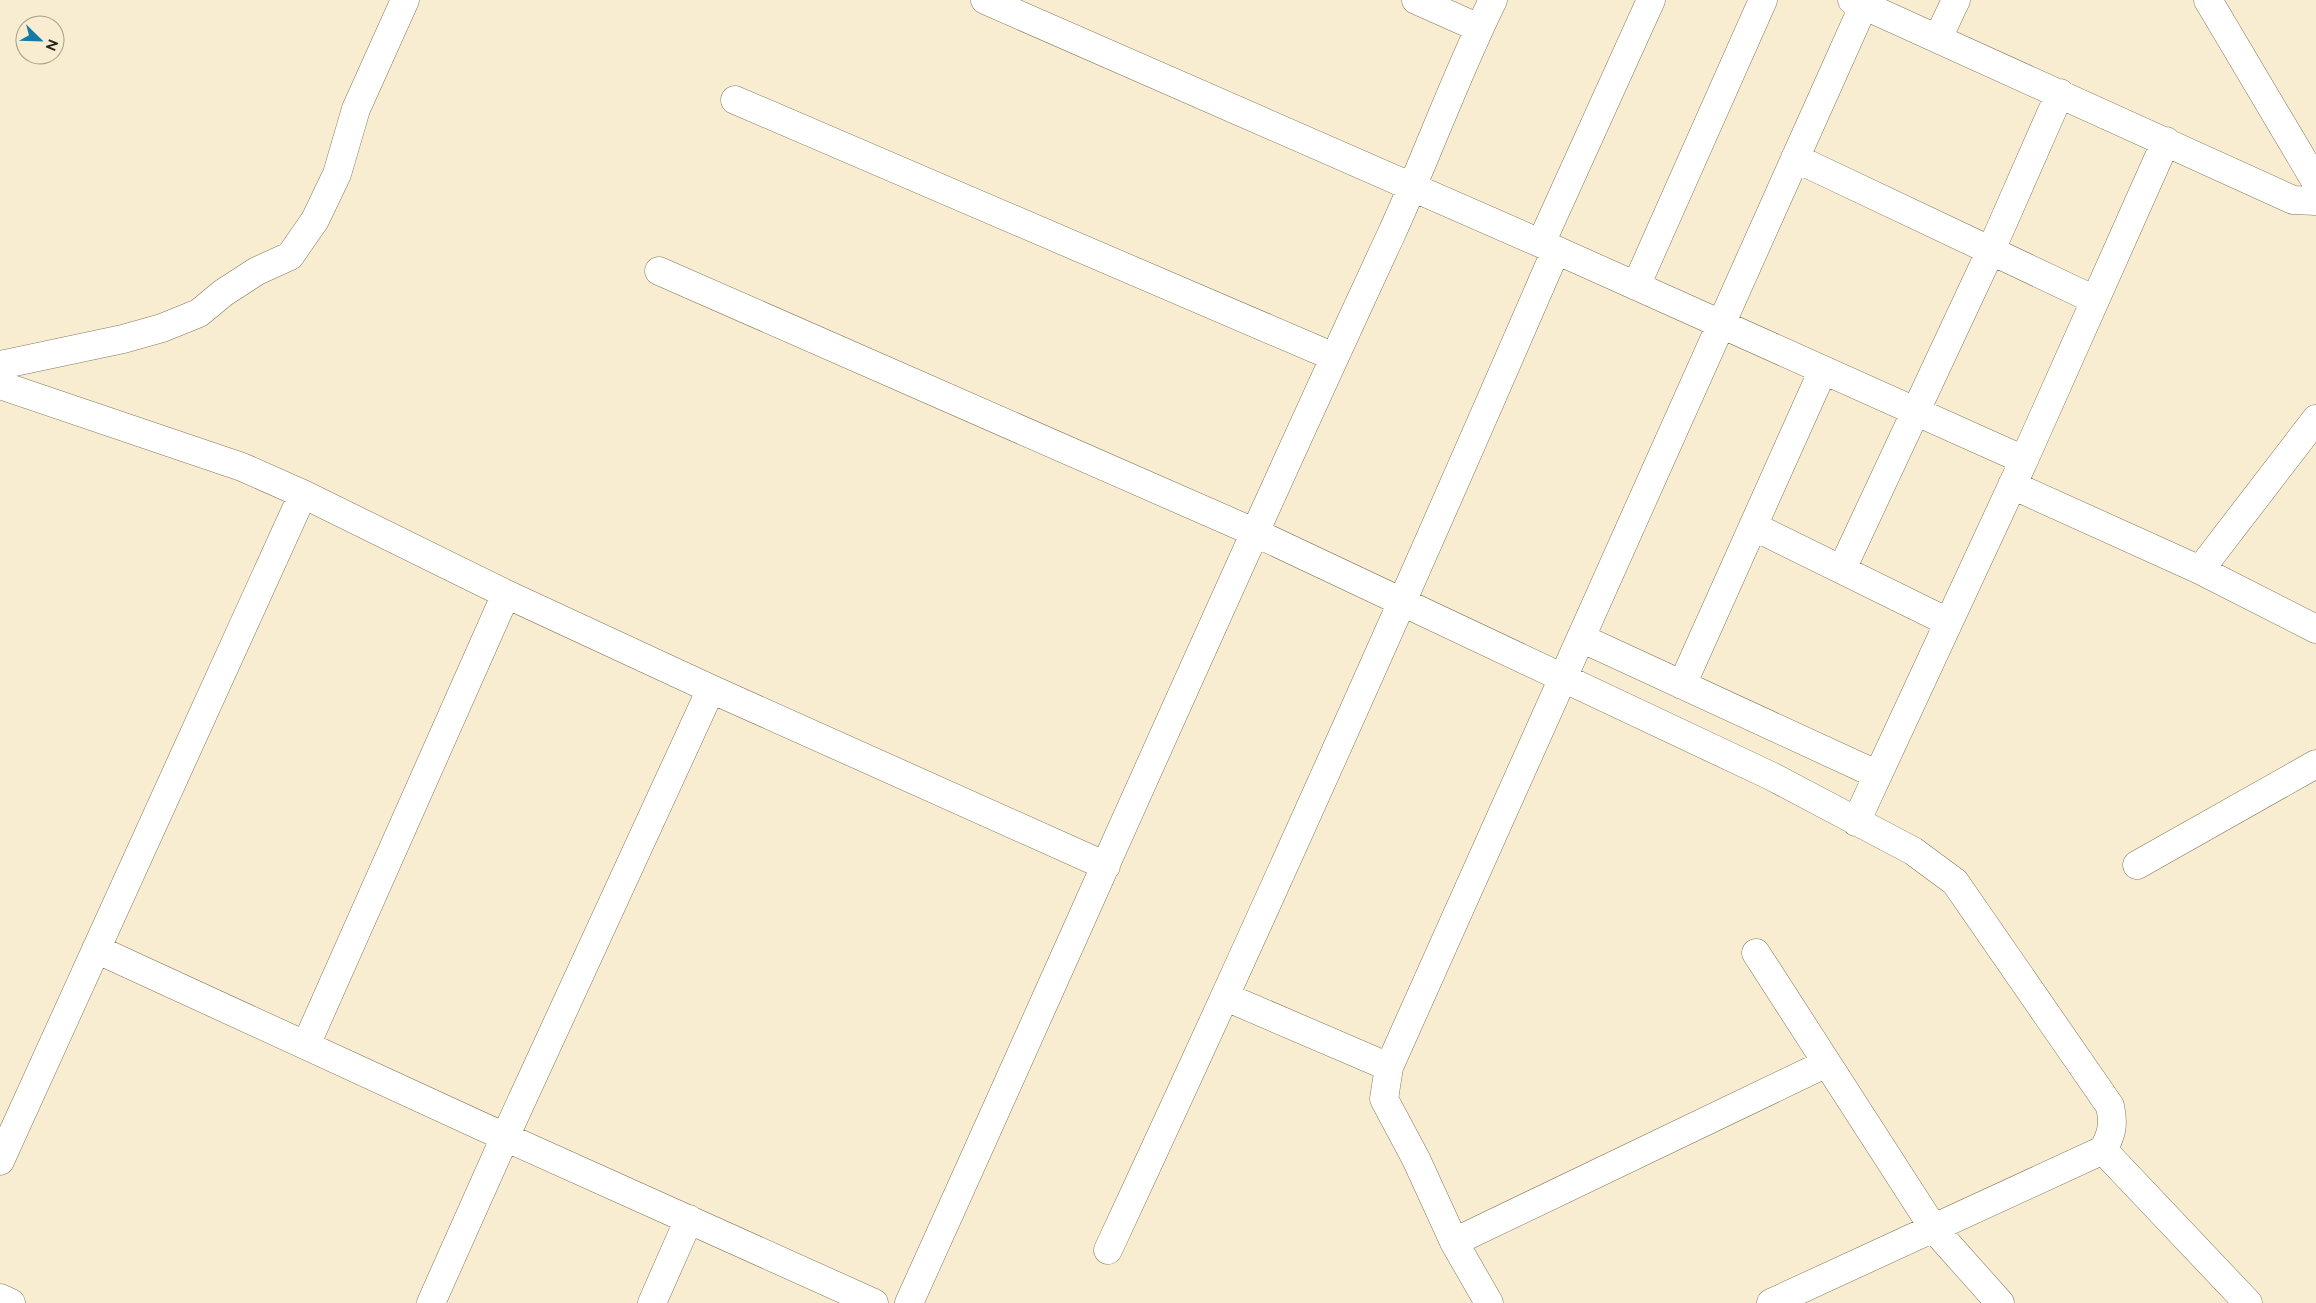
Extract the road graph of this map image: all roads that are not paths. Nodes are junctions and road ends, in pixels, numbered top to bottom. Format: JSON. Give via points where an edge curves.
{"nodes":[{"id":1,"x":405,"y":0,"type":"edge"},
{"id":2,"x":985,"y":0,"type":"edge"},
{"id":3,"x":1416,"y":0,"type":"edge"},
{"id":4,"x":1493,"y":0,"type":"edge"},
{"id":5,"x":1651,"y":0,"type":"edge"},
{"id":6,"x":1763,"y":0,"type":"edge"},
{"id":7,"x":1956,"y":0,"type":"edge"},
{"id":8,"x":2208,"y":0,"type":"edge"},
{"id":9,"x":1860,"y":2,"type":"edge"},
{"id":10,"x":1479,"y":28,"type":"junction"},
{"id":11,"x":1938,"y":38,"type":"junction"},
{"id":12,"x":2060,"y":93,"type":"junction"},
{"id":13,"x":735,"y":100,"type":"dead end"},
{"id":14,"x":2166,"y":141,"type":"junction"},
{"id":15,"x":1795,"y":158,"type":"junction"},
{"id":16,"x":2316,"y":182,"type":"edge"},
{"id":17,"x":1412,"y":188,"type":"junction"},
{"id":18,"x":2316,"y":201,"type":"edge"},
{"id":19,"x":1549,"y":247,"type":"junction"},
{"id":20,"x":1991,"y":250,"type":"junction"},
{"id":21,"x":659,"y":271,"type":"dead end"},
{"id":22,"x":1636,"y":286,"type":"junction"},
{"id":23,"x":2095,"y":300,"type":"junction"},
{"id":24,"x":1721,"y":324,"type":"junction"},
{"id":25,"x":1334,"y":357,"type":"junction"},
{"id":26,"x":0,"y":365,"type":"edge"},
{"id":27,"x":1824,"y":370,"type":"junction"},
{"id":28,"x":0,"y":385,"type":"edge"},
{"id":29,"x":1916,"y":410,"type":"junction"},
{"id":30,"x":2316,"y":419,"type":"edge"},
{"id":31,"x":2024,"y":460,"type":"junction"},
{"id":32,"x":2012,"y":485,"type":"junction"},
{"id":33,"x":304,"y":494,"type":"junction"},
{"id":34,"x":1753,"y":526,"type":"junction"},
{"id":35,"x":1256,"y":533,"type":"junction"},
{"id":36,"x":1842,"y":569,"type":"junction"},
{"id":37,"x":2200,"y":570,"type":"junction"},
{"id":38,"x":506,"y":594,"type":"junction"},
{"id":39,"x":1403,"y":603,"type":"junction"},
{"id":40,"x":1948,"y":622,"type":"junction"},
{"id":41,"x":2316,"y":629,"type":"edge"},
{"id":42,"x":1582,"y":638,"type":"junction"},
{"id":43,"x":1564,"y":677,"type":"junction"},
{"id":44,"x":1682,"y":685,"type":"junction"},
{"id":45,"x":711,"y":689,"type":"junction"},
{"id":46,"x":2316,"y":764,"type":"edge"},
{"id":47,"x":1878,"y":775,"type":"junction"},
{"id":48,"x":1856,"y":822,"type":"junction"},
{"id":49,"x":2137,"y":865,"type":"dead end"},
{"id":50,"x":1106,"y":866,"type":"junction"},
{"id":51,"x":96,"y":949,"type":"junction"},
{"id":52,"x":1756,"y":953,"type":"dead end"},
{"id":53,"x":1226,"y":997,"type":"junction"},
{"id":54,"x":306,"y":1044,"type":"junction"},
{"id":55,"x":1827,"y":1063,"type":"junction"},
{"id":56,"x":1389,"y":1068,"type":"junction"},
{"id":57,"x":505,"y":1137,"type":"junction"},
{"id":58,"x":2104,"y":1150,"type":"junction"},
{"id":59,"x":0,"y":1161,"type":"edge"},
{"id":60,"x":689,"y":1219,"type":"junction"},
{"id":61,"x":1934,"y":1229,"type":"junction"},
{"id":62,"x":1454,"y":1242,"type":"junction"},
{"id":63,"x":1108,"y":1250,"type":"dead end"},
{"id":64,"x":0,"y":1298,"type":"edge"},
{"id":65,"x":11,"y":1303,"type":"edge"},
{"id":66,"x":431,"y":1303,"type":"edge"},
{"id":67,"x":652,"y":1303,"type":"edge"},
{"id":68,"x":874,"y":1303,"type":"edge"},
{"id":69,"x":909,"y":1303,"type":"edge"},
{"id":70,"x":1489,"y":1303,"type":"edge"},
{"id":71,"x":1771,"y":1303,"type":"edge"},
{"id":72,"x":2000,"y":1303,"type":"edge"},
{"id":73,"x":2248,"y":1303,"type":"edge"}],
"edges":[{"from":1,"to":26,"type":"street","via":[[356,109],[337,174],[315,220],[290,256],[223,292],[198,314],[162,328]]},
{"from":2,"to":17,"type":"street"},
{"from":3,"to":10,"type":"street"},
{"from":4,"to":10,"type":"street"},
{"from":5,"to":19,"type":"street"},
{"from":6,"to":22,"type":"street"},
{"from":7,"to":11,"type":"street"},
{"from":8,"to":16,"type":"street"},
{"from":9,"to":11,"type":"street"},
{"from":9,"to":15,"type":"street"},
{"from":10,"to":17,"type":"street"},
{"from":11,"to":12,"type":"street"},
{"from":12,"to":14,"type":"street"},
{"from":12,"to":20,"type":"street"},
{"from":13,"to":25,"type":"street"},
{"from":14,"to":18,"type":"street","via":[[2294,200]]},
{"from":14,"to":23,"type":"street"},
{"from":15,"to":20,"type":"street"},
{"from":15,"to":24,"type":"street"},
{"from":17,"to":19,"type":"street"},
{"from":17,"to":25,"type":"street"},
{"from":19,"to":22,"type":"street"},
{"from":19,"to":39,"type":"street"},
{"from":20,"to":23,"type":"street"},
{"from":20,"to":29,"type":"street"},
{"from":21,"to":35,"type":"street"},
{"from":22,"to":24,"type":"street"},
{"from":23,"to":31,"type":"street"},
{"from":24,"to":27,"type":"street"},
{"from":24,"to":42,"type":"street"},
{"from":25,"to":35,"type":"street"},
{"from":27,"to":29,"type":"street"},
{"from":27,"to":34,"type":"street"},
{"from":28,"to":33,"type":"street","via":[[242,467]]},
{"from":29,"to":31,"type":"street"},
{"from":29,"to":36,"type":"street"},
{"from":30,"to":37,"type":"street"},
{"from":31,"to":32,"type":"street"},
{"from":32,"to":37,"type":"street"},
{"from":32,"to":40,"type":"street"},
{"from":33,"to":38,"type":"street"},
{"from":33,"to":51,"type":"street"},
{"from":34,"to":36,"type":"street"},
{"from":34,"to":44,"type":"street"},
{"from":35,"to":39,"type":"street"},
{"from":35,"to":50,"type":"street"},
{"from":36,"to":40,"type":"street"},
{"from":37,"to":41,"type":"street"},
{"from":38,"to":45,"type":"street"},
{"from":38,"to":54,"type":"street"},
{"from":39,"to":43,"type":"street"},
{"from":39,"to":53,"type":"street"},
{"from":40,"to":47,"type":"street"},
{"from":42,"to":43,"type":"street"},
{"from":42,"to":44,"type":"street"},
{"from":43,"to":48,"type":"street","via":[[1771,776]]},
{"from":43,"to":56,"type":"street"},
{"from":44,"to":47,"type":"street"},
{"from":45,"to":50,"type":"street"},
{"from":45,"to":57,"type":"street"},
{"from":46,"to":49,"type":"street"},
{"from":47,"to":48,"type":"street"},
{"from":48,"to":58,"type":"street","via":[[1913,851],[1955,882],[2110,1106],[2113,1122]]},
{"from":50,"to":69,"type":"street"},
{"from":51,"to":54,"type":"street"},
{"from":51,"to":59,"type":"street"},
{"from":52,"to":55,"type":"street"},
{"from":53,"to":56,"type":"street"},
{"from":53,"to":63,"type":"street"},
{"from":54,"to":57,"type":"street"},
{"from":55,"to":61,"type":"street"},
{"from":55,"to":62,"type":"street"},
{"from":56,"to":62,"type":"street","via":[[1384,1100],[1416,1159]]},
{"from":57,"to":60,"type":"street"},
{"from":57,"to":66,"type":"street"},
{"from":58,"to":61,"type":"street"},
{"from":58,"to":73,"type":"street"},
{"from":60,"to":67,"type":"street"},
{"from":60,"to":68,"type":"street"},
{"from":61,"to":71,"type":"street"},
{"from":61,"to":72,"type":"street"},
{"from":62,"to":70,"type":"street"},
{"from":64,"to":65,"type":"street"}]}
